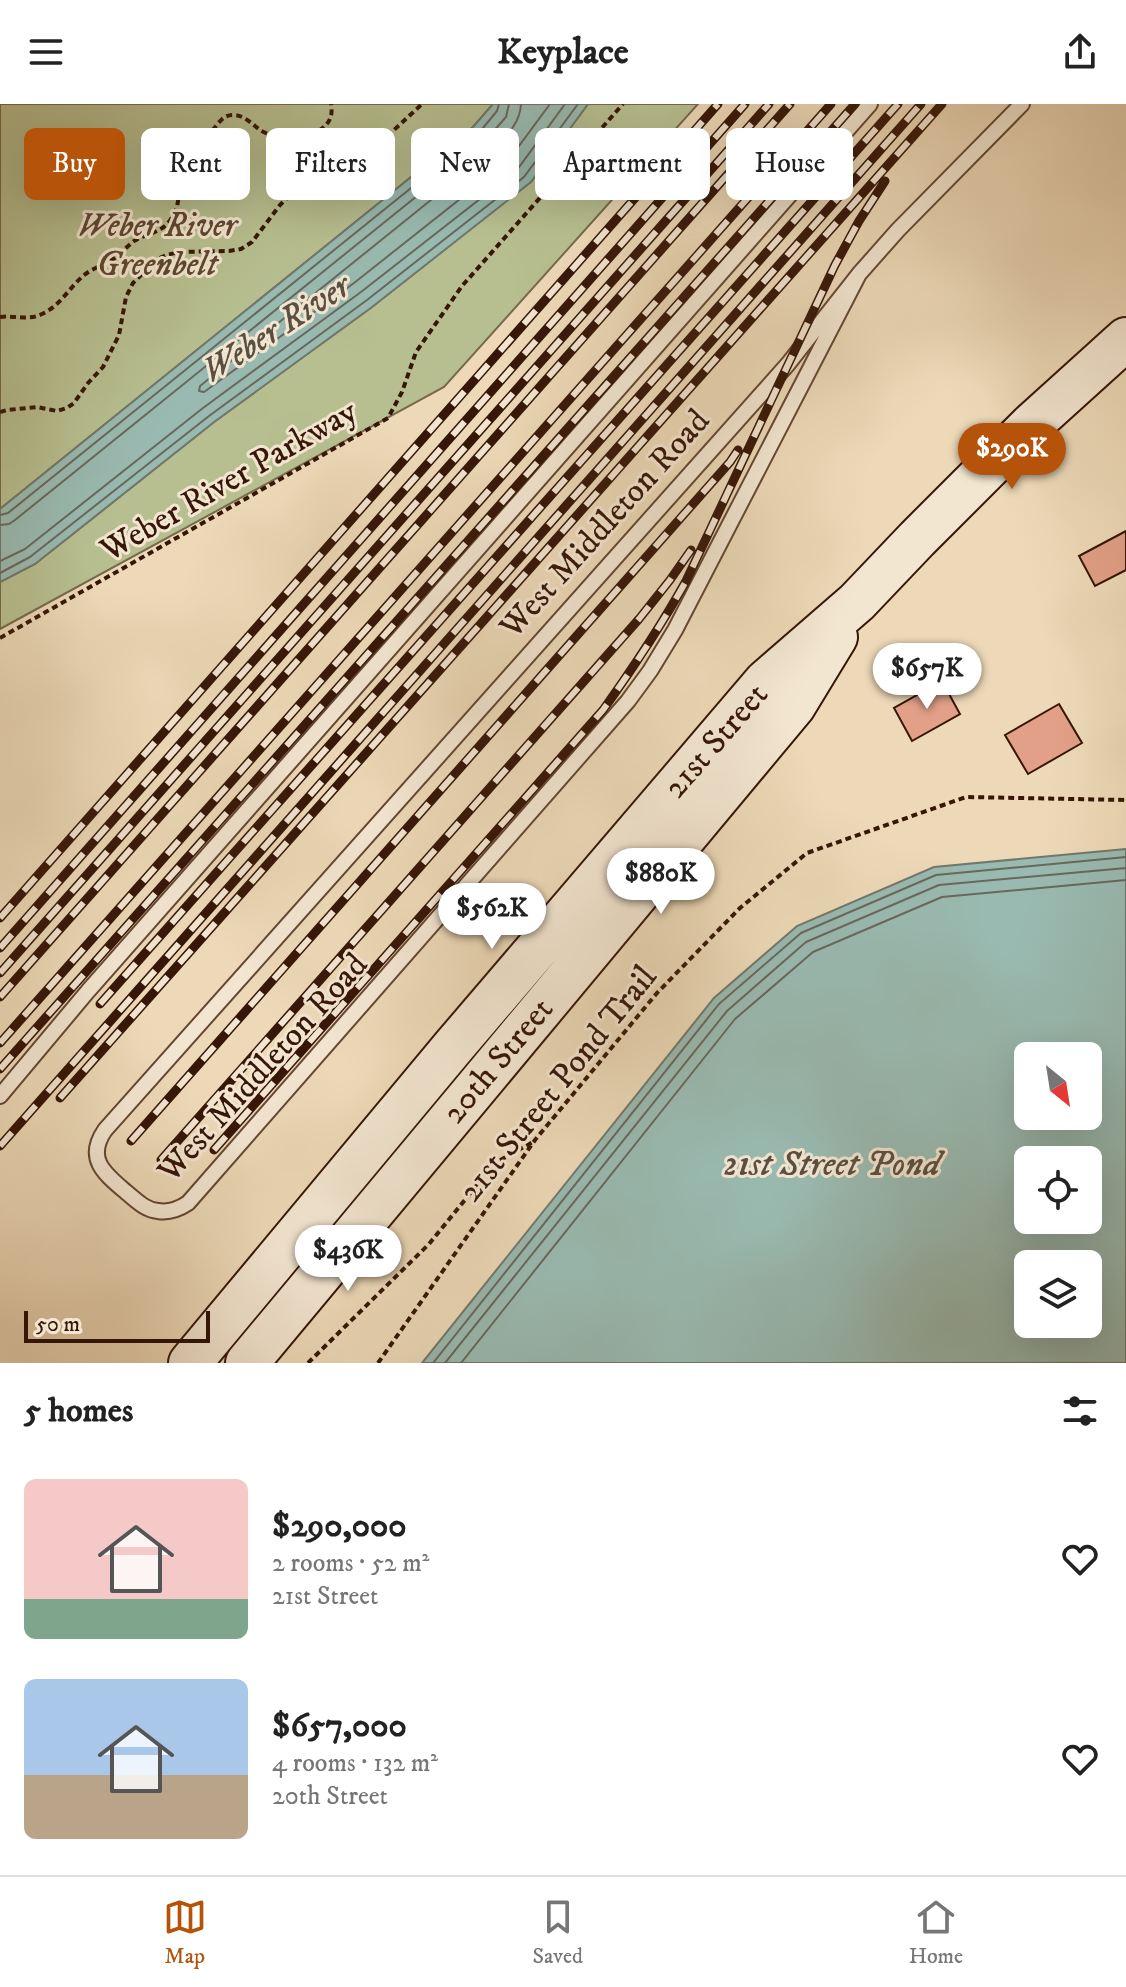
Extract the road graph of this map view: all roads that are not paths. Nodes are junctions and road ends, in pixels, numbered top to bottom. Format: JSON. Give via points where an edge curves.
{"nodes":[{"id":1,"x":870,"y":104,"type":"edge"},
{"id":2,"x":1022,"y":104,"type":"edge"},
{"id":3,"x":859,"y":274,"type":"junction"},
{"id":4,"x":1126,"y":339,"type":"edge"},
{"id":5,"x":857,"y":602,"type":"junction"},
{"id":6,"x":0,"y":1096,"type":"edge"},
{"id":7,"x":190,"y":1363,"type":"edge"},
{"id":8,"x":247,"y":1363,"type":"edge"}],
"edges":[{"from":1,"to":6,"type":"lane"},
{"from":2,"to":3,"type":"lane","name":"West Middleton Road"},
{"from":3,"to":3,"type":"lane","name":"West Middleton Road","via":[[788,364],[105,1130],[97,1146],[98,1163],[139,1203],[169,1212],[188,1203],[628,701],[675,630]]},
{"from":4,"to":5,"type":"main road","name":"21st Street","via":[[1031,425]]},
{"from":5,"to":7,"type":"main road","name":"21st Street","via":[[766,681]]},
{"from":5,"to":8,"type":"main road","name":"20th Street","via":[[794,706]]}]}
